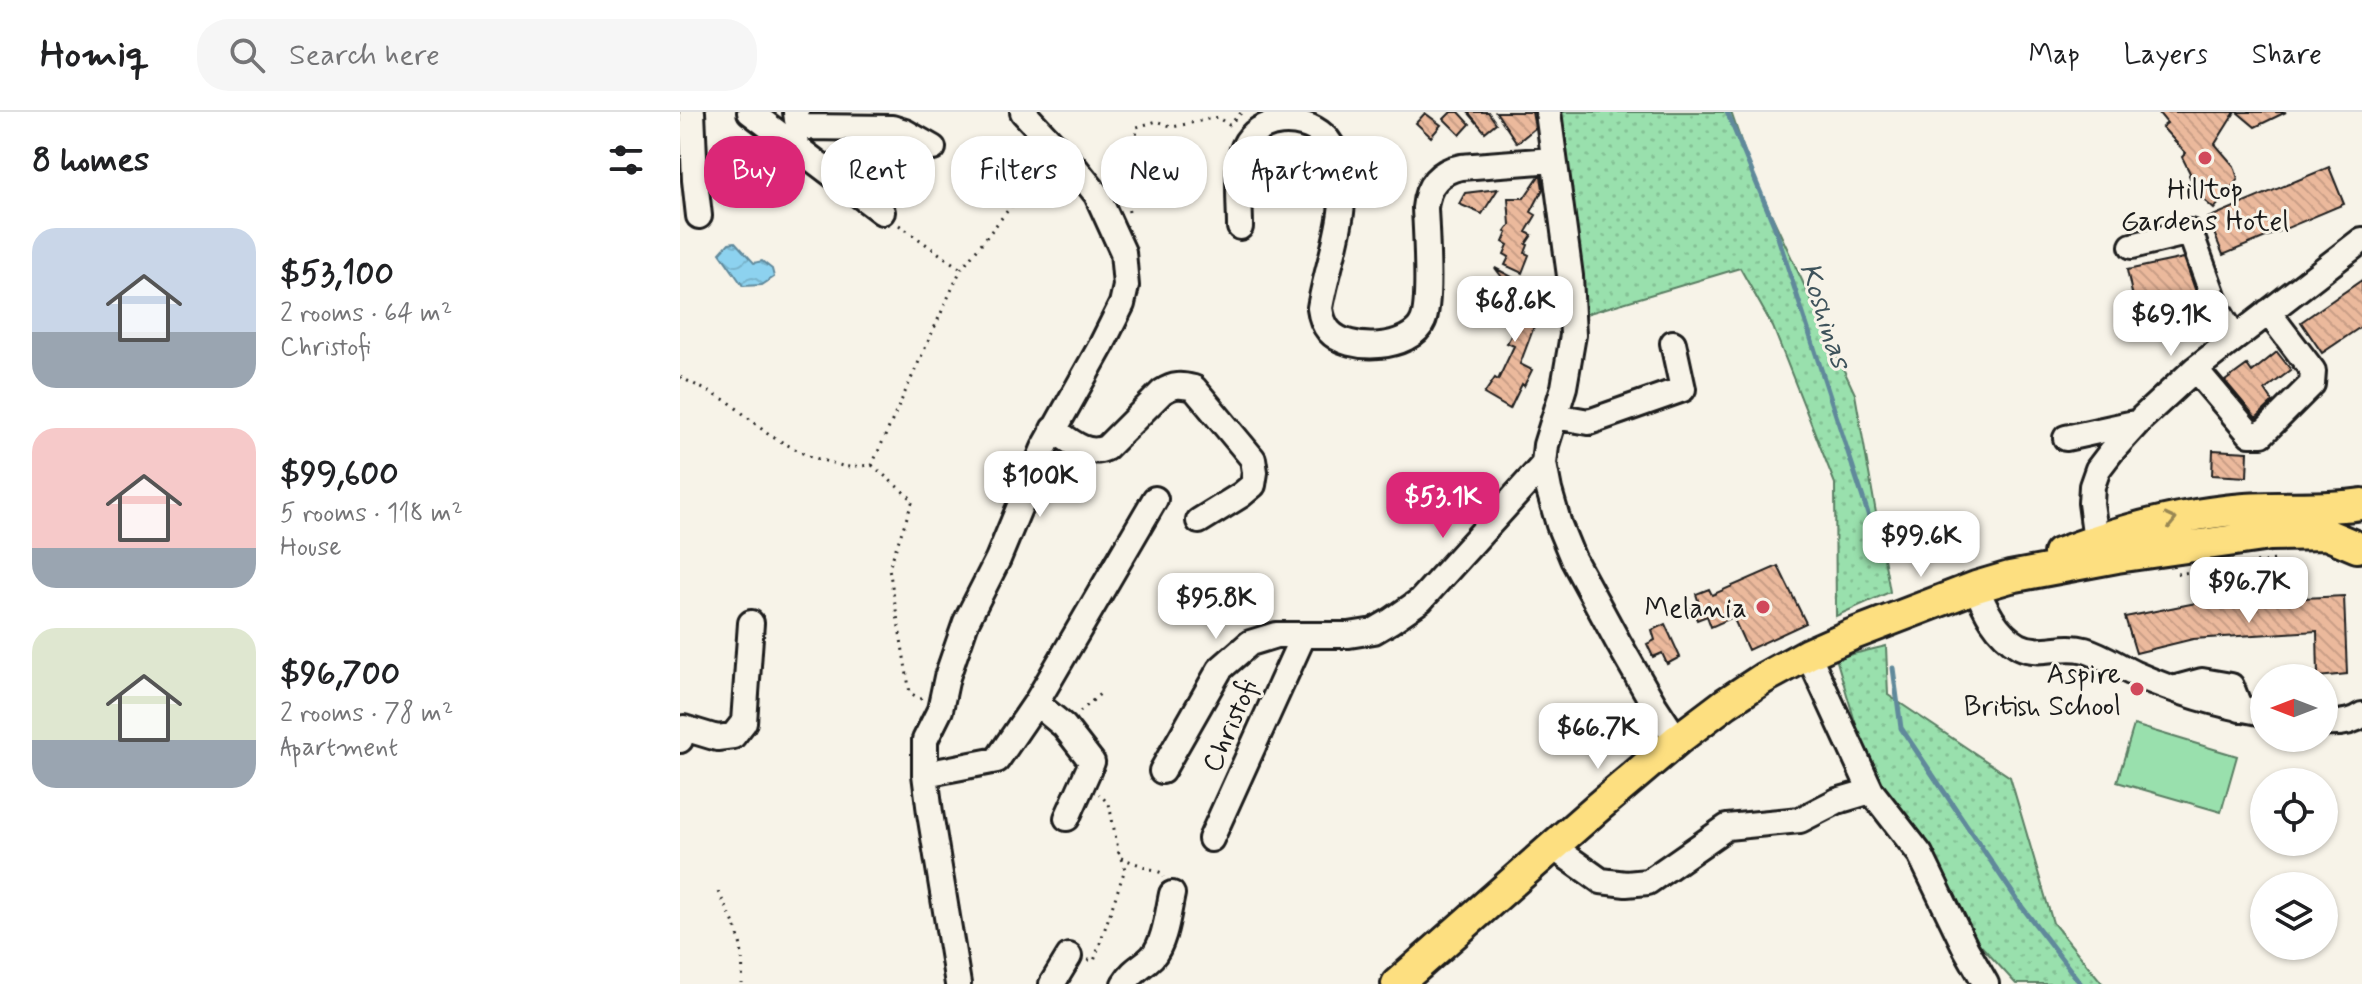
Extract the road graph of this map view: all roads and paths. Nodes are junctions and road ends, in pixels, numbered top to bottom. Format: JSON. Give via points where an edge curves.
{"nodes":[{"id":1,"x":692,"y":112,"type":"edge"},
{"id":2,"x":750,"y":112,"type":"edge"},
{"id":3,"x":796,"y":112,"type":"edge"},
{"id":4,"x":1023,"y":112,"type":"edge"},
{"id":5,"x":1242,"y":112,"type":"edge"},
{"id":6,"x":1548,"y":112,"type":"edge"},
{"id":7,"x":912,"y":136,"type":"edge"},
{"id":8,"x":1045,"y":136,"type":"edge"},
{"id":9,"x":1553,"y":160,"type":"junction"},
{"id":10,"x":1085,"y":181,"type":"edge"},
{"id":11,"x":1010,"y":208,"type":"edge"},
{"id":12,"x":882,"y":212,"type":"joint"},
{"id":13,"x":699,"y":216,"type":"dead end"},
{"id":14,"x":1240,"y":227,"type":"dead end"},
{"id":15,"x":1113,"y":228,"type":"junction"},
{"id":16,"x":2362,"y":240,"type":"edge"},
{"id":17,"x":2132,"y":246,"type":"dead end"},
{"id":18,"x":961,"y":269,"type":"junction"},
{"id":19,"x":2268,"y":312,"type":"junction"},
{"id":20,"x":2235,"y":338,"type":"junction"},
{"id":21,"x":1673,"y":343,"type":"dead end"},
{"id":22,"x":2195,"y":369,"type":"junction"},
{"id":23,"x":680,"y":377,"type":"edge"},
{"id":24,"x":1555,"y":416,"type":"junction"},
{"id":25,"x":2139,"y":422,"type":"junction"},
{"id":26,"x":1053,"y":429,"type":"junction"},
{"id":27,"x":2066,"y":438,"type":"dead end"},
{"id":28,"x":1544,"y":464,"type":"junction"},
{"id":29,"x":872,"y":465,"type":"junction"},
{"id":30,"x":1155,"y":499,"type":"dead end"},
{"id":31,"x":2362,"y":506,"type":"edge"},
{"id":32,"x":1199,"y":521,"type":"dead end"},
{"id":33,"x":2096,"y":540,"type":"junction"},
{"id":34,"x":2360,"y":549,"type":"edge"},
{"id":35,"x":2010,"y":577,"type":"junction"},
{"id":36,"x":1976,"y":587,"type":"junction"},
{"id":37,"x":751,"y":623,"type":"dead end"},
{"id":38,"x":1303,"y":636,"type":"junction"},
{"id":39,"x":1808,"y":654,"type":"junction"},
{"id":40,"x":1101,"y":693,"type":"dead end"},
{"id":41,"x":1036,"y":703,"type":"junction"},
{"id":42,"x":940,"y":710,"type":"junction"},
{"id":43,"x":2250,"y":710,"type":"edge"},
{"id":44,"x":2360,"y":719,"type":"edge"},
{"id":45,"x":2338,"y":724,"type":"edge"},
{"id":46,"x":1064,"y":726,"type":"junction"},
{"id":47,"x":682,"y":734,"type":"edge"},
{"id":48,"x":1677,"y":740,"type":"junction"},
{"id":49,"x":1162,"y":771,"type":"dead end"},
{"id":50,"x":925,"y":774,"type":"junction"},
{"id":51,"x":1084,"y":780,"type":"junction"},
{"id":52,"x":1871,"y":791,"type":"junction"},
{"id":53,"x":1067,"y":818,"type":"dead end"},
{"id":54,"x":1211,"y":839,"type":"dead end"},
{"id":55,"x":1553,"y":847,"type":"junction"},
{"id":56,"x":1121,"y":858,"type":"junction"},
{"id":57,"x":718,"y":892,"type":"dead end"},
{"id":58,"x":1172,"y":894,"type":"joint"},
{"id":59,"x":1069,"y":956,"type":"joint"},
{"id":60,"x":742,"y":984,"type":"edge"},
{"id":61,"x":958,"y":984,"type":"edge"},
{"id":62,"x":1052,"y":984,"type":"edge"},
{"id":63,"x":1124,"y":984,"type":"edge"},
{"id":64,"x":1397,"y":984,"type":"edge"},
{"id":65,"x":1986,"y":984,"type":"edge"}],
"edges":[{"from":1,"to":13,"type":"street"},
{"from":2,"to":12,"type":"street"},
{"from":3,"to":7,"type":"street","via":[[803,127],[892,128]]},
{"from":4,"to":8,"type":"street"},
{"from":5,"to":15,"type":"path","via":[[1229,125],[1217,117],[1173,127],[1157,121],[1137,127],[1134,165],[1124,188],[1131,225]]},
{"from":6,"to":9,"type":"street"},
{"from":9,"to":14,"type":"street","via":[[1449,169],[1433,182],[1425,208],[1424,320],[1399,342],[1340,340],[1322,319],[1342,190],[1340,165],[1324,136],[1285,122],[1269,124],[1250,137],[1242,153]]},
{"from":9,"to":24,"type":"street","via":[[1573,320],[1570,359]]},
{"from":10,"to":15,"type":"street"},
{"from":11,"to":18,"type":"path"},
{"from":12,"to":18,"type":"path"},
{"from":15,"to":26,"type":"street","via":[[1126,268],[1122,304]]},
{"from":16,"to":19,"type":"street"},
{"from":17,"to":20,"type":"street","via":[[2190,232],[2219,312]]},
{"from":18,"to":29,"type":"path"},
{"from":19,"to":20,"type":"street"},
{"from":19,"to":22,"type":"street","via":[[2313,371],[2312,384],[2262,434],[2250,434]]},
{"from":20,"to":22,"type":"street"},
{"from":21,"to":24,"type":"street","via":[[1683,389],[1589,422]]},
{"from":22,"to":25,"type":"street"},
{"from":23,"to":29,"type":"path","via":[[729,402],[769,435],[808,456],[846,467]]},
{"from":24,"to":28,"type":"street"},
{"from":25,"to":27,"type":"street"},
{"from":25,"to":33,"type":"street","via":[[2098,469],[2091,503]]},
{"from":26,"to":32,"type":"street","via":[[1084,449],[1099,451],[1171,386],[1194,388],[1253,459],[1255,472],[1253,485]]},
{"from":26,"to":42,"type":"street","via":[[966,622]]},
{"from":28,"to":38,"type":"street","name":"Christofi","via":[[1421,600],[1374,631]]},
{"from":28,"to":48,"type":"street","via":[[1573,559]]},
{"from":29,"to":42,"type":"path","via":[[913,500],[889,568],[910,693]]},
{"from":30,"to":41,"type":"street"},
{"from":33,"to":31,"type":"main road","one_way":true,"via":[[2210,513]]},
{"from":31,"to":34,"type":"main road","via":[[2352,527]]},
{"from":33,"to":35,"type":"main road"},
{"from":34,"to":35,"type":"main road","via":[[2326,534],[2256,536]]},
{"from":35,"to":36,"type":"main road"},
{"from":36,"to":39,"type":"main road"},
{"from":36,"to":43,"type":"street","via":[[1994,623],[2017,645],[2044,652],[2081,648],[2174,689]]},
{"from":37,"to":47,"type":"street","via":[[744,722],[733,736]]},
{"from":38,"to":49,"type":"street","name":"Christofi","via":[[1276,635],[1250,643],[1220,669]]},
{"from":38,"to":54,"type":"street","name":"Christofi"},
{"from":39,"to":48,"type":"main road","via":[[1764,678]]},
{"from":39,"to":52,"type":"street"},
{"from":40,"to":46,"type":"path"},
{"from":41,"to":46,"type":"street"},
{"from":41,"to":50,"type":"street","via":[[997,760]]},
{"from":42,"to":50,"type":"street","via":[[925,740]]},
{"from":44,"to":45,"type":"street"},
{"from":46,"to":51,"type":"street","via":[[1092,762]]},
{"from":48,"to":55,"type":"main road"},
{"from":50,"to":61,"type":"street"},
{"from":51,"to":53,"type":"street"},
{"from":51,"to":56,"type":"path","via":[[1109,804]]},
{"from":52,"to":55,"type":"street","via":[[1800,820],[1727,827],[1648,882],[1601,881]]},
{"from":52,"to":65,"type":"street","via":[[1920,854]]},
{"from":55,"to":64,"type":"main road"},
{"from":56,"to":58,"type":"path","via":[[1162,873]]},
{"from":56,"to":59,"type":"path","via":[[1125,869],[1094,961]]},
{"from":57,"to":60,"type":"path","via":[[740,938]]},
{"from":58,"to":63,"type":"street","via":[[1153,956]]},
{"from":59,"to":62,"type":"street"}]}
